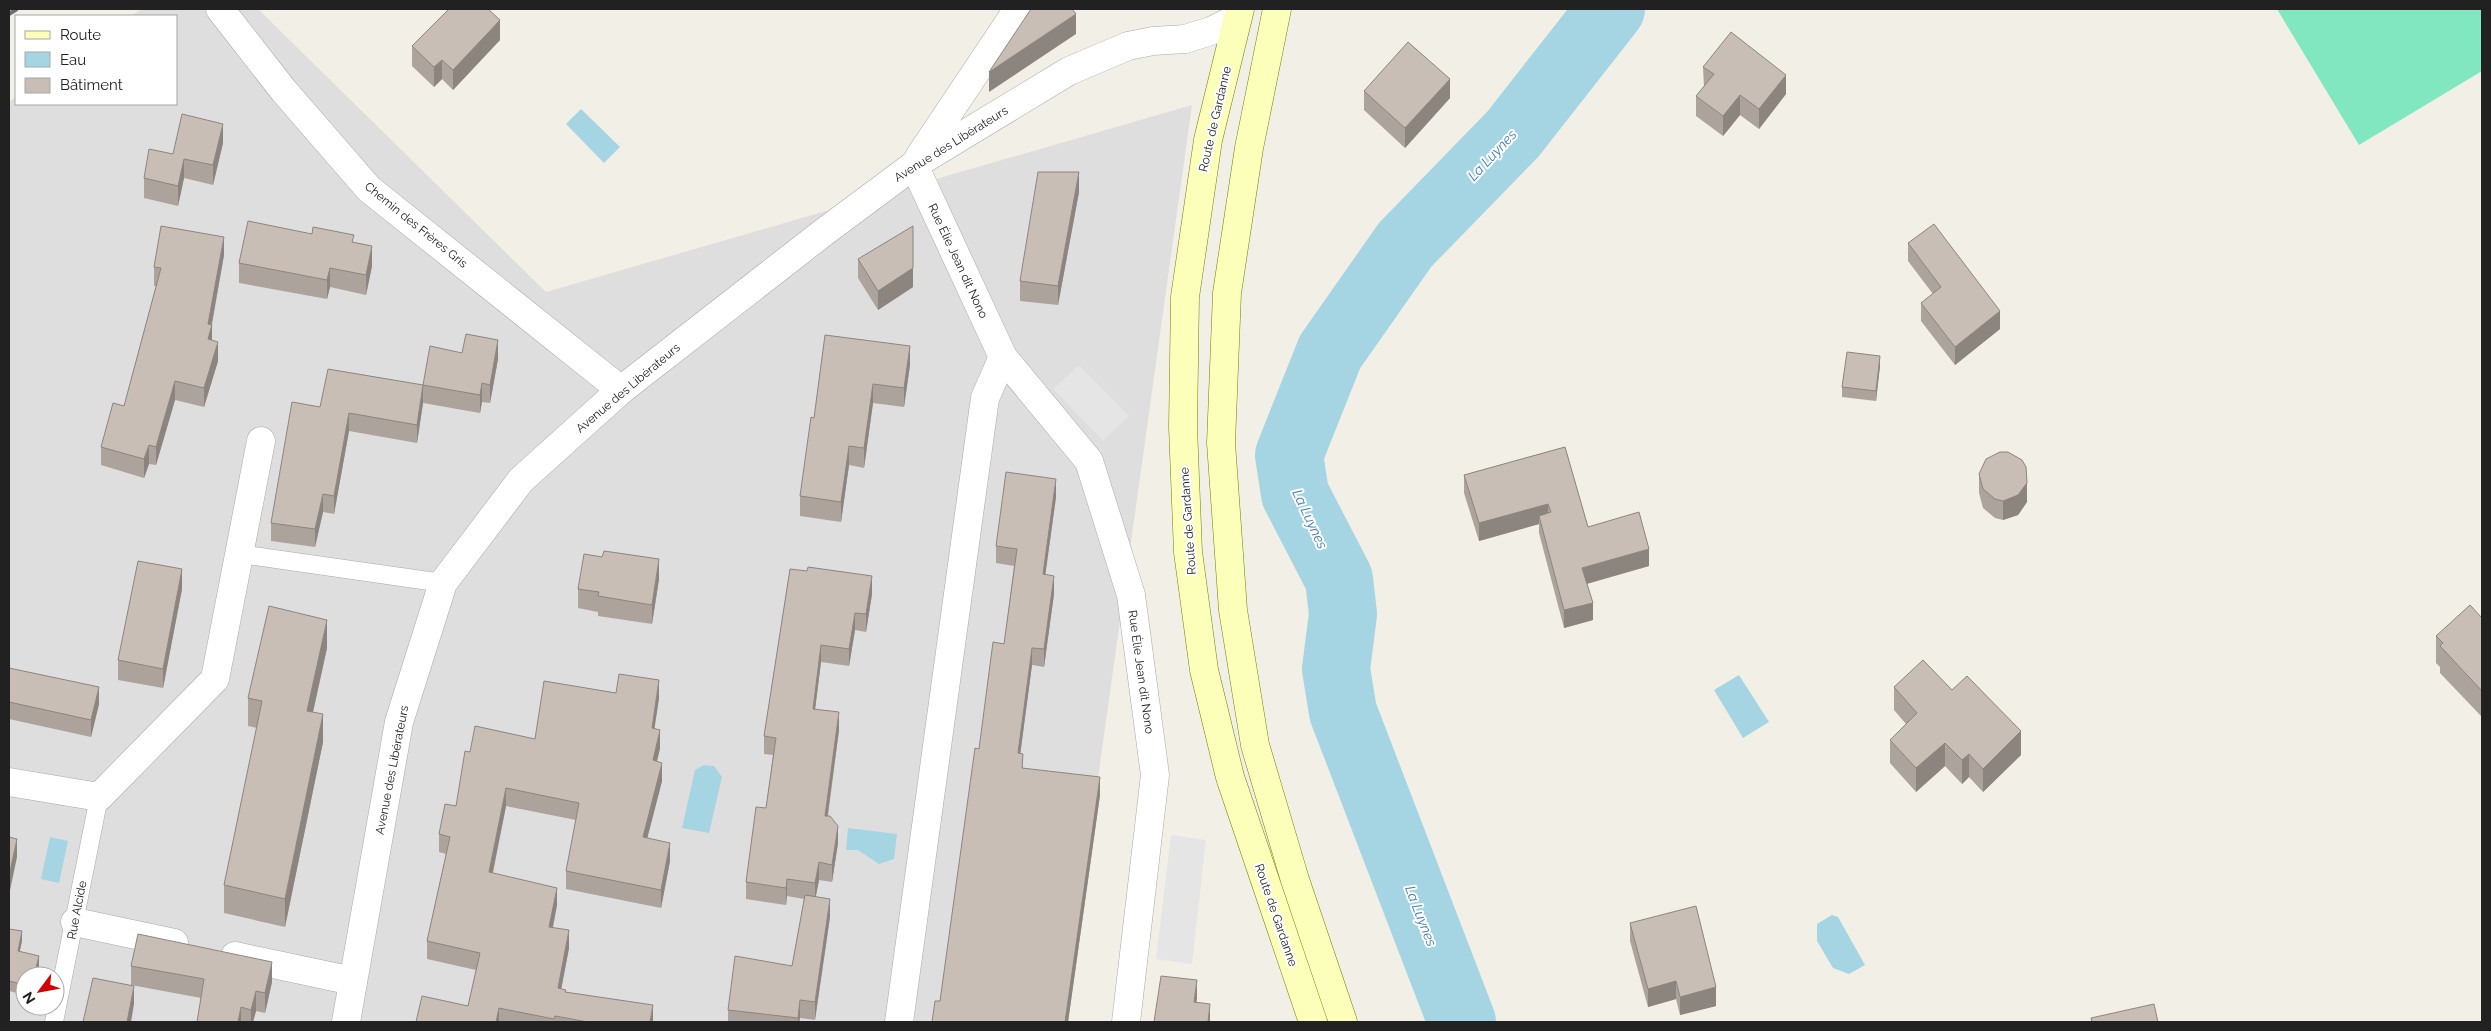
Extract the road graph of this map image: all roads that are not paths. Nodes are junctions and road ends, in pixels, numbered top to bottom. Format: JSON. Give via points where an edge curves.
{"nodes":[{"id":1,"x":220,"y":9,"type":"edge"},
{"id":2,"x":1018,"y":9,"type":"edge"},
{"id":3,"x":1277,"y":9,"type":"edge"},
{"id":4,"x":1239,"y":13,"type":"edge"},
{"id":5,"x":914,"y":165,"type":"junction"},
{"id":6,"x":1003,"y":357,"type":"junction"},
{"id":7,"x":621,"y":390,"type":"junction"},
{"id":8,"x":261,"y":441,"type":"dead end"},
{"id":9,"x":240,"y":554,"type":"junction"},
{"id":10,"x":442,"y":583,"type":"junction"},
{"id":11,"x":9,"y":782,"type":"edge"},
{"id":12,"x":99,"y":797,"type":"junction"},
{"id":13,"x":75,"y":922,"type":"junction"},
{"id":14,"x":353,"y":981,"type":"junction"},
{"id":15,"x":54,"y":1022,"type":"edge"},
{"id":16,"x":346,"y":1022,"type":"edge"},
{"id":17,"x":899,"y":1022,"type":"edge"},
{"id":18,"x":1126,"y":1022,"type":"edge"},
{"id":19,"x":1313,"y":1022,"type":"edge"},
{"id":20,"x":1343,"y":1022,"type":"edge"}],
"edges":[{"from":1,"to":7,"type":"street","name":"Chemin des Frères Gris","via":[[284,91],[369,188]]},
{"from":2,"to":5,"type":"street"},
{"from":3,"to":20,"type":"main road","via":[[1249,148],[1227,293],[1221,443],[1233,610],[1255,745],[1295,880]]},
{"from":4,"to":5,"type":"street","name":"Avenue des Libérateurs","via":[[1211,31],[1185,39],[1153,40],[1128,46],[1069,71]]},
{"from":4,"to":19,"type":"main road","name":"Route de Gardanne","via":[[1207,150],[1184,297],[1182,427],[1188,552],[1204,670],[1230,777]]},
{"from":5,"to":6,"type":"street","name":"Rue Élie Jean dit Nono"},
{"from":5,"to":7,"type":"street","name":"Avenue des Libérateurs"},
{"from":6,"to":17,"type":"street","via":[[984,398]]},
{"from":6,"to":18,"type":"street","name":"Rue Élie Jean dit Nono","via":[[1089,461],[1131,595],[1155,775]]},
{"from":7,"to":10,"type":"street","name":"Avenue des Libérateurs","via":[[521,480]]},
{"from":8,"to":9,"type":"street"},
{"from":9,"to":10,"type":"lane"},
{"from":9,"to":12,"type":"street","via":[[216,679]]},
{"from":10,"to":14,"type":"street","name":"Avenue des Libérateurs","via":[[399,722]]},
{"from":11,"to":12,"type":"street"},
{"from":12,"to":13,"type":"lane","name":"Rue Alcide"},
{"from":13,"to":14,"type":"street"},
{"from":13,"to":15,"type":"lane","name":"Rue Alcide"},
{"from":14,"to":16,"type":"street","name":"Avenue des Libérateurs"}]}
